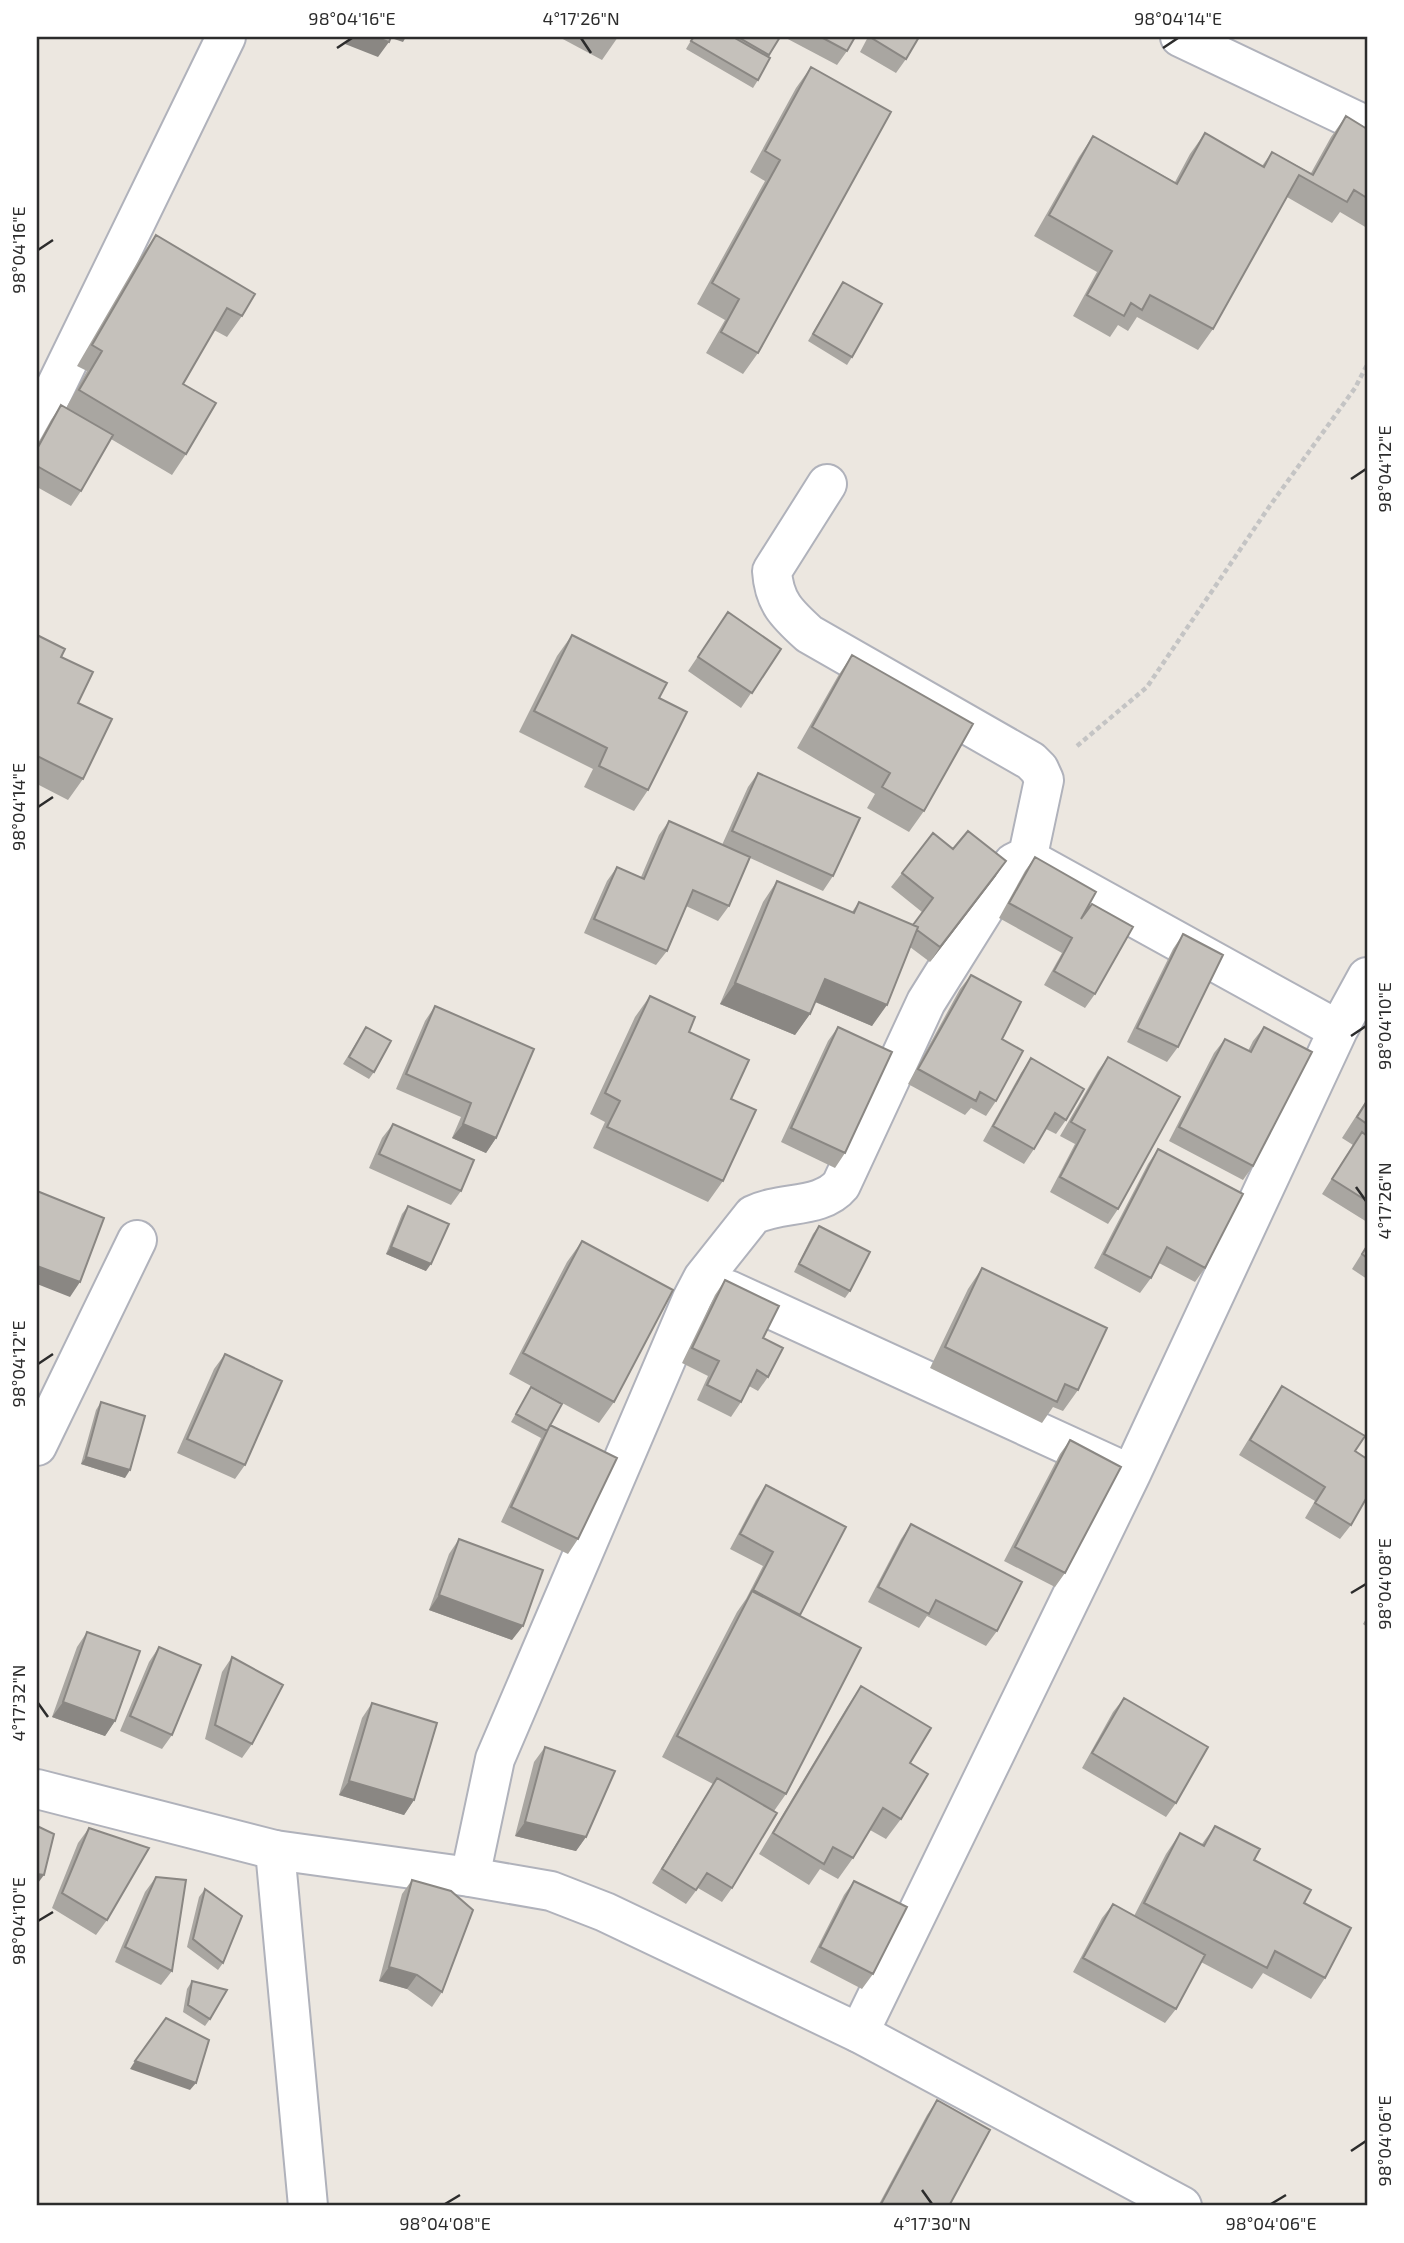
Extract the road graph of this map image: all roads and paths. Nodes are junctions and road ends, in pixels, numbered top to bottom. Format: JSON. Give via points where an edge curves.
{"nodes":[{"id":1,"x":226,"y":37,"type":"edge"},
{"id":2,"x":1180,"y":37,"type":"edge"},
{"id":3,"x":1367,"y":126,"type":"edge"},
{"id":4,"x":1367,"y":365,"type":"edge"},
{"id":5,"x":37,"y":425,"type":"edge"},
{"id":6,"x":827,"y":484,"type":"dead end"},
{"id":7,"x":1043,"y":775,"type":"junction"},
{"id":8,"x":1027,"y":860,"type":"junction"},
{"id":9,"x":1367,"y":977,"type":"edge"},
{"id":10,"x":1338,"y":1030,"type":"junction"},
{"id":11,"x":137,"y":1240,"type":"dead end"},
{"id":12,"x":703,"y":1278,"type":"junction"},
{"id":13,"x":37,"y":1446,"type":"edge"},
{"id":14,"x":1131,"y":1474,"type":"junction"},
{"id":15,"x":37,"y":1789,"type":"edge"},
{"id":16,"x":275,"y":1850,"type":"junction"},
{"id":17,"x":470,"y":1877,"type":"junction"},
{"id":18,"x":859,"y":2033,"type":"junction"},
{"id":19,"x":308,"y":2206,"type":"edge"},
{"id":20,"x":1182,"y":2206,"type":"edge"}],
"edges":[{"from":1,"to":5,"type":"street"},
{"from":2,"to":3,"type":"street"},
{"from":4,"to":7,"type":"path","via":[[1147,687]]},
{"from":6,"to":7,"type":"street","via":[[772,570],[779,603],[809,634],[1031,761]]},
{"from":7,"to":8,"type":"street"},
{"from":8,"to":10,"type":"street"},
{"from":8,"to":12,"type":"street","via":[[1013,863],[926,1002],[841,1185],[822,1199],[753,1215]]},
{"from":9,"to":10,"type":"street"},
{"from":10,"to":14,"type":"street"},
{"from":11,"to":13,"type":"street"},
{"from":12,"to":14,"type":"street"},
{"from":12,"to":17,"type":"street","via":[[495,1759]]},
{"from":14,"to":18,"type":"street"},
{"from":15,"to":16,"type":"street"},
{"from":16,"to":17,"type":"street"},
{"from":16,"to":19,"type":"street"},
{"from":17,"to":18,"type":"street","via":[[551,1891],[605,1912]]},
{"from":18,"to":20,"type":"street"}]}
